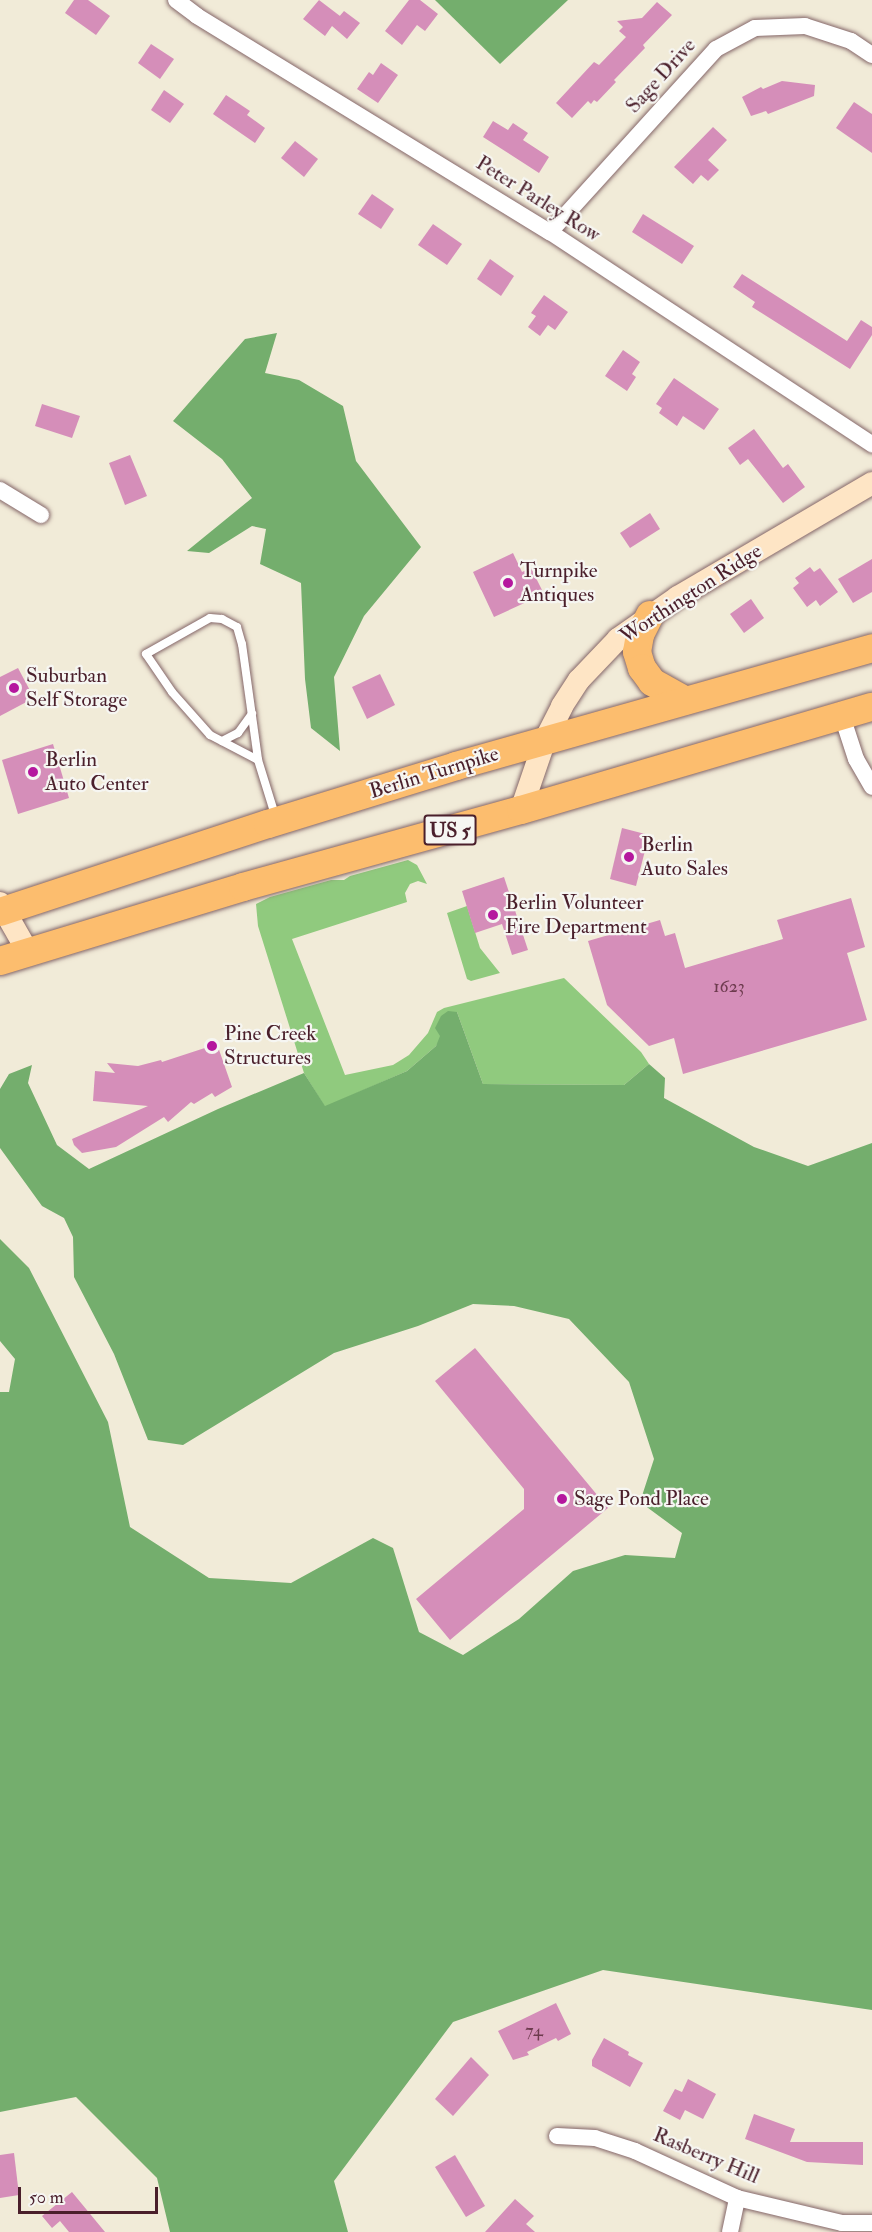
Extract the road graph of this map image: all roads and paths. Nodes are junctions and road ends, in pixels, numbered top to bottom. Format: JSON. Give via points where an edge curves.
{"nodes":[{"id":1,"x":176,"y":0,"type":"edge"},
{"id":2,"x":872,"y":55,"type":"edge"},
{"id":3,"x":550,"y":232,"type":"junction"},
{"id":4,"x":872,"y":444,"type":"edge"},
{"id":5,"x":872,"y":483,"type":"edge"},
{"id":6,"x":0,"y":490,"type":"edge"},
{"id":7,"x":41,"y":515,"type":"dead end"},
{"id":8,"x":650,"y":615,"type":"junction"},
{"id":9,"x":872,"y":648,"type":"edge"},
{"id":10,"x":685,"y":700,"type":"junction"},
{"id":11,"x":872,"y":707,"type":"edge"},
{"id":12,"x":252,"y":714,"type":"junction"},
{"id":13,"x":843,"y":716,"type":"junction"},
{"id":14,"x":544,"y":740,"type":"junction"},
{"id":15,"x":222,"y":741,"type":"junction"},
{"id":16,"x":258,"y":760,"type":"junction"},
{"id":17,"x":872,"y":787,"type":"edge"},
{"id":18,"x":521,"y":810,"type":"junction"},
{"id":19,"x":277,"y":821,"type":"junction"},
{"id":20,"x":2,"y":909,"type":"edge"},
{"id":21,"x":28,"y":952,"type":"junction"},
{"id":22,"x":0,"y":961,"type":"edge"},
{"id":23,"x":557,"y":2136,"type":"dead end"},
{"id":24,"x":737,"y":2198,"type":"junction"},
{"id":25,"x":872,"y":2223,"type":"edge"},
{"id":26,"x":730,"y":2232,"type":"edge"}],
"edges":[{"from":1,"to":3,"type":"street","name":"Peter Parley Row"},
{"from":2,"to":3,"type":"street","name":"Sage Drive","via":[[850,41],[805,27],[755,28],[716,49]]},
{"from":3,"to":4,"type":"street","name":"Peter Parley Row"},
{"from":5,"to":8,"type":"street","name":"Worthington Ridge"},
{"from":6,"to":7,"type":"street"},
{"from":8,"to":10,"type":"highway","via":[[637,652],[642,668],[652,682]]},
{"from":8,"to":14,"type":"street","name":"Worthington Ridge","via":[[618,639],[579,680]]},
{"from":9,"to":10,"type":"highway","name":"Berlin Turnpike"},
{"from":10,"to":14,"type":"highway","name":"Berlin Turnpike"},
{"from":11,"to":13,"type":"highway","number":"US 5"},
{"from":12,"to":15,"type":"lane","via":[[238,733]]},
{"from":12,"to":15,"type":"lane","via":[[237,627],[210,618],[147,654],[198,723]]},
{"from":12,"to":16,"type":"lane"},
{"from":13,"to":17,"type":"street","via":[[856,759]]},
{"from":13,"to":18,"type":"highway","number":"US 5"},
{"from":14,"to":18,"type":"street","name":"Worthington Ridge"},
{"from":14,"to":19,"type":"highway","name":"Berlin Turnpike"},
{"from":15,"to":16,"type":"lane"},
{"from":16,"to":19,"type":"lane"},
{"from":18,"to":21,"type":"highway","number":"US 5"},
{"from":19,"to":20,"type":"highway","name":"Berlin Turnpike"},
{"from":20,"to":21,"type":"street"},
{"from":21,"to":22,"type":"highway","number":"US 5"},
{"from":23,"to":24,"type":"street","name":"Rasberry Hill","via":[[595,2138],[635,2151]]},
{"from":24,"to":25,"type":"street","name":"Rasberry Hill","via":[[842,2223]]},
{"from":24,"to":26,"type":"street"}]}
